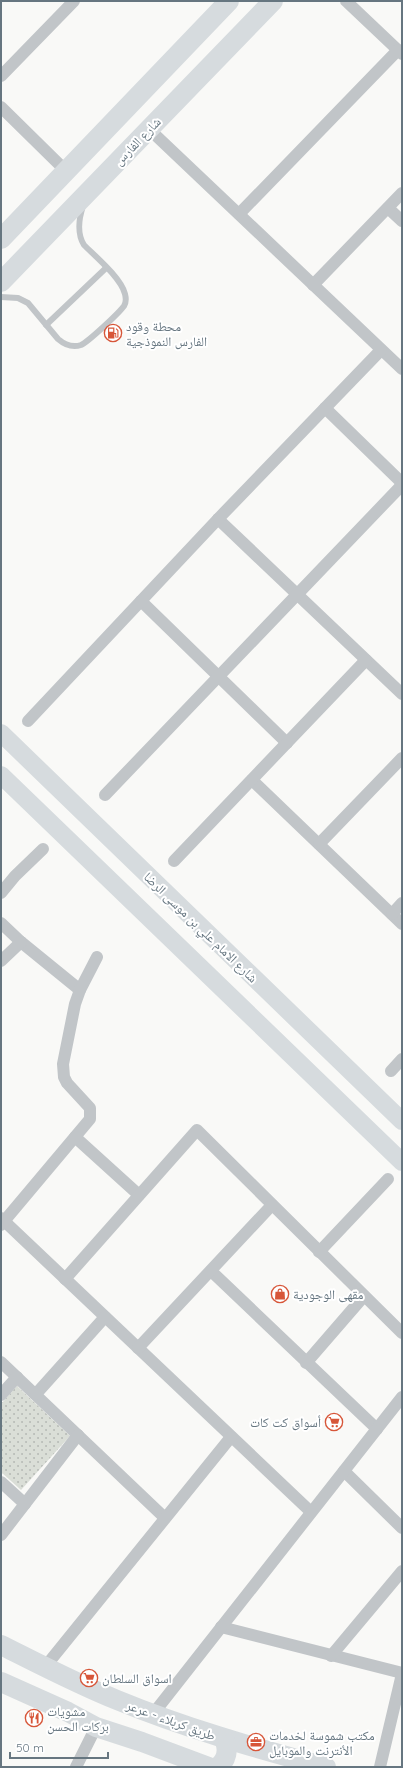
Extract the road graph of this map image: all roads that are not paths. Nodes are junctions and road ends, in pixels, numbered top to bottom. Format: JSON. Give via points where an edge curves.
{"nodes":[{"id":1,"x":74,"y":1,"type":"edge"},
{"id":2,"x":273,"y":1,"type":"edge"},
{"id":3,"x":346,"y":1,"type":"edge"},
{"id":4,"x":226,"y":5,"type":"edge"},
{"id":5,"x":244,"y":30,"type":"junction"},
{"id":6,"x":194,"y":37,"type":"junction"},
{"id":7,"x":400,"y":52,"type":"edge"},
{"id":8,"x":219,"y":57,"type":"junction"},
{"id":9,"x":1,"y":76,"type":"edge"},
{"id":10,"x":1,"y":107,"type":"edge"},
{"id":11,"x":149,"y":129,"type":"junction"},
{"id":12,"x":66,"y":171,"type":"junction"},
{"id":13,"x":91,"y":189,"type":"junction"},
{"id":14,"x":402,"y":193,"type":"edge"},
{"id":15,"x":388,"y":208,"type":"junction"},
{"id":16,"x":239,"y":214,"type":"junction"},
{"id":17,"x":402,"y":222,"type":"edge"},
{"id":18,"x":1,"y":239,"type":"edge"},
{"id":19,"x":106,"y":268,"type":"junction"},
{"id":20,"x":1,"y":282,"type":"edge"},
{"id":21,"x":313,"y":285,"type":"junction"},
{"id":22,"x":1,"y":297,"type":"edge"},
{"id":23,"x":46,"y":325,"type":"junction"},
{"id":24,"x":381,"y":350,"type":"junction"},
{"id":25,"x":402,"y":369,"type":"edge"},
{"id":26,"x":325,"y":408,"type":"junction"},
{"id":27,"x":402,"y":484,"type":"edge"},
{"id":28,"x":218,"y":519,"type":"junction"},
{"id":29,"x":298,"y":594,"type":"junction"},
{"id":30,"x":141,"y":601,"type":"junction"},
{"id":31,"x":366,"y":660,"type":"junction"},
{"id":32,"x":219,"y":676,"type":"junction"},
{"id":33,"x":402,"y":694,"type":"edge"},
{"id":34,"x":28,"y":720,"type":"dead end"},
{"id":35,"x":1,"y":733,"type":"edge"},
{"id":36,"x":287,"y":743,"type":"junction"},
{"id":37,"x":402,"y":758,"type":"edge"},
{"id":38,"x":1,"y":775,"type":"edge"},
{"id":39,"x":252,"y":780,"type":"junction"},
{"id":40,"x":105,"y":794,"type":"dead end"},
{"id":41,"x":319,"y":844,"type":"junction"},
{"id":42,"x":43,"y":849,"type":"dead end"},
{"id":43,"x":174,"y":862,"type":"dead end"},
{"id":44,"x":1,"y":893,"type":"edge"},
{"id":45,"x":402,"y":903,"type":"edge"},
{"id":46,"x":392,"y":914,"type":"junction"},
{"id":47,"x":1,"y":923,"type":"edge"},
{"id":48,"x":402,"y":924,"type":"edge"},
{"id":49,"x":21,"y":942,"type":"junction"},
{"id":50,"x":97,"y":957,"type":"dead end"},
{"id":51,"x":1,"y":961,"type":"edge"},
{"id":52,"x":80,"y":990,"type":"junction"},
{"id":53,"x":402,"y":1059,"type":"edge"},
{"id":54,"x":391,"y":1071,"type":"dead end"},
{"id":55,"x":402,"y":1121,"type":"edge"},
{"id":56,"x":75,"y":1137,"type":"junction"},
{"id":57,"x":402,"y":1162,"type":"edge"},
{"id":58,"x":388,"y":1179,"type":"dead end"},
{"id":59,"x":139,"y":1195,"type":"junction"},
{"id":60,"x":272,"y":1205,"type":"junction"},
{"id":61,"x":2,"y":1222,"type":"edge"},
{"id":62,"x":319,"y":1252,"type":"junction"},
{"id":63,"x":211,"y":1271,"type":"junction"},
{"id":64,"x":65,"y":1279,"type":"junction"},
{"id":65,"x":364,"y":1296,"type":"junction"},
{"id":66,"x":105,"y":1317,"type":"junction"},
{"id":67,"x":402,"y":1333,"type":"edge"},
{"id":68,"x":138,"y":1348,"type":"junction"},
{"id":69,"x":1,"y":1362,"type":"edge"},
{"id":70,"x":306,"y":1363,"type":"junction"},
{"id":71,"x":17,"y":1377,"type":"junction"},
{"id":72,"x":36,"y":1394,"type":"junction"},
{"id":73,"x":1,"y":1395,"type":"edge"},
{"id":74,"x":402,"y":1397,"type":"edge"},
{"id":75,"x":377,"y":1429,"type":"junction"},
{"id":76,"x":78,"y":1435,"type":"junction"},
{"id":77,"x":231,"y":1437,"type":"junction"},
{"id":78,"x":344,"y":1471,"type":"junction"},
{"id":79,"x":1,"y":1482,"type":"edge"},
{"id":80,"x":25,"y":1504,"type":"junction"},
{"id":81,"x":311,"y":1512,"type":"junction"},
{"id":82,"x":165,"y":1518,"type":"junction"},
{"id":83,"x":402,"y":1528,"type":"edge"},
{"id":84,"x":1,"y":1535,"type":"edge"},
{"id":85,"x":402,"y":1570,"type":"edge"},
{"id":86,"x":221,"y":1627,"type":"junction"},
{"id":87,"x":1,"y":1645,"type":"edge"},
{"id":88,"x":331,"y":1656,"type":"junction"},
{"id":89,"x":45,"y":1667,"type":"junction"},
{"id":90,"x":402,"y":1674,"type":"edge"},
{"id":91,"x":1,"y":1682,"type":"edge"},
{"id":92,"x":153,"y":1714,"type":"junction"},
{"id":93,"x":96,"y":1727,"type":"junction"},
{"id":94,"x":224,"y":1739,"type":"junction"},
{"id":95,"x":272,"y":1761,"type":"edge"},
{"id":96,"x":198,"y":1765,"type":"edge"},
{"id":97,"x":76,"y":1767,"type":"edge"},
{"id":98,"x":218,"y":1767,"type":"edge"},
{"id":99,"x":326,"y":1767,"type":"edge"},
{"id":100,"x":380,"y":1767,"type":"edge"}],
"edges":[{"from":1,"to":9,"type":"street"},
{"from":2,"to":5,"type":"main road","name":"شارع الفارس"},
{"from":3,"to":7,"type":"street"},
{"from":4,"to":5,"type":"main road","via":[[223,14],[234,27]]},
{"from":4,"to":6,"type":"main road"},
{"from":5,"to":8,"type":"main road","name":"شارع الفارس"},
{"from":6,"to":8,"type":"main road","via":[[210,43]]},
{"from":6,"to":12,"type":"main road"},
{"from":7,"to":16,"type":"street"},
{"from":8,"to":11,"type":"main road","name":"شارع الفارس"},
{"from":10,"to":12,"type":"street"},
{"from":11,"to":13,"type":"main road","name":"شارع الفارس"},
{"from":11,"to":16,"type":"street"},
{"from":12,"to":18,"type":"main road"},
{"from":13,"to":19,"type":"lane","via":[[82,210],[80,238]]},
{"from":13,"to":20,"type":"main road","name":"شارع الفارس"},
{"from":14,"to":15,"type":"street"},
{"from":15,"to":17,"type":"street"},
{"from":15,"to":21,"type":"street"},
{"from":16,"to":21,"type":"street"},
{"from":19,"to":23,"type":"lane"},
{"from":19,"to":23,"type":"lane","via":[[121,284],[126,302],[122,309],[81,345],[67,345]]},
{"from":21,"to":24,"type":"street"},
{"from":22,"to":23,"type":"lane","via":[[28,303]]},
{"from":24,"to":25,"type":"street"},
{"from":24,"to":26,"type":"street"},
{"from":26,"to":27,"type":"street"},
{"from":26,"to":28,"type":"street"},
{"from":27,"to":29,"type":"street"},
{"from":28,"to":29,"type":"street"},
{"from":28,"to":30,"type":"street"},
{"from":29,"to":31,"type":"street"},
{"from":29,"to":32,"type":"street"},
{"from":30,"to":32,"type":"street"},
{"from":30,"to":34,"type":"street"},
{"from":31,"to":33,"type":"street"},
{"from":31,"to":36,"type":"street"},
{"from":32,"to":36,"type":"street"},
{"from":32,"to":40,"type":"street"},
{"from":35,"to":55,"type":"main road","name":"شارع الامام علي بن موسى الرضا"},
{"from":36,"to":39,"type":"street"},
{"from":37,"to":41,"type":"street"},
{"from":38,"to":57,"type":"main road"},
{"from":39,"to":41,"type":"street"},
{"from":39,"to":43,"type":"street"},
{"from":41,"to":46,"type":"street"},
{"from":42,"to":44,"type":"street"},
{"from":45,"to":46,"type":"street"},
{"from":46,"to":48,"type":"street"},
{"from":47,"to":49,"type":"street"},
{"from":49,"to":51,"type":"street"},
{"from":49,"to":52,"type":"street"},
{"from":50,"to":52,"type":"street"},
{"from":52,"to":56,"type":"street","via":[[71,1017],[63,1071],[67,1083],[88,1104],[91,1112],[90,1119]]},
{"from":53,"to":54,"type":"street"},
{"from":56,"to":59,"type":"street"},
{"from":56,"to":61,"type":"street"},
{"from":58,"to":62,"type":"street"},
{"from":59,"to":60,"type":"street","via":[[197,1130]]},
{"from":59,"to":64,"type":"street"},
{"from":60,"to":62,"type":"street"},
{"from":60,"to":63,"type":"street"},
{"from":61,"to":64,"type":"street"},
{"from":62,"to":65,"type":"street"},
{"from":63,"to":68,"type":"street"},
{"from":63,"to":70,"type":"street"},
{"from":64,"to":66,"type":"street"},
{"from":65,"to":67,"type":"street"},
{"from":65,"to":70,"type":"street"},
{"from":66,"to":68,"type":"street"},
{"from":66,"to":72,"type":"street"},
{"from":68,"to":77,"type":"street"},
{"from":69,"to":71,"type":"street"},
{"from":70,"to":75,"type":"street"},
{"from":71,"to":72,"type":"street"},
{"from":71,"to":73,"type":"street"},
{"from":72,"to":76,"type":"street"},
{"from":74,"to":75,"type":"street"},
{"from":75,"to":78,"type":"street"},
{"from":76,"to":80,"type":"street"},
{"from":76,"to":82,"type":"street"},
{"from":77,"to":81,"type":"street"},
{"from":77,"to":82,"type":"street"},
{"from":78,"to":81,"type":"street"},
{"from":78,"to":83,"type":"street"},
{"from":79,"to":80,"type":"street"},
{"from":80,"to":84,"type":"street"},
{"from":81,"to":86,"type":"street"},
{"from":82,"to":89,"type":"street"},
{"from":85,"to":88,"type":"street"},
{"from":86,"to":88,"type":"street"},
{"from":86,"to":92,"type":"street"},
{"from":87,"to":89,"type":"main road","name":"طريق كربلاء - عرعر"},
{"from":88,"to":90,"type":"street"},
{"from":89,"to":92,"type":"main road","name":"طريق كربلاء - عرعر"},
{"from":90,"to":100,"type":"street"},
{"from":91,"to":93,"type":"main road"},
{"from":92,"to":94,"type":"main road","name":"طريق كربلاء - عرعر"},
{"from":93,"to":96,"type":"main road","via":[[142,1742]]},
{"from":93,"to":97,"type":"street"},
{"from":94,"to":95,"type":"main road","name":"طريق كربلاء - عرعر"},
{"from":94,"to":98,"type":"main road","via":[[226,1756]]},
{"from":95,"to":99,"type":"main road","name":"طريق كربلاء - عرعر"}]}
